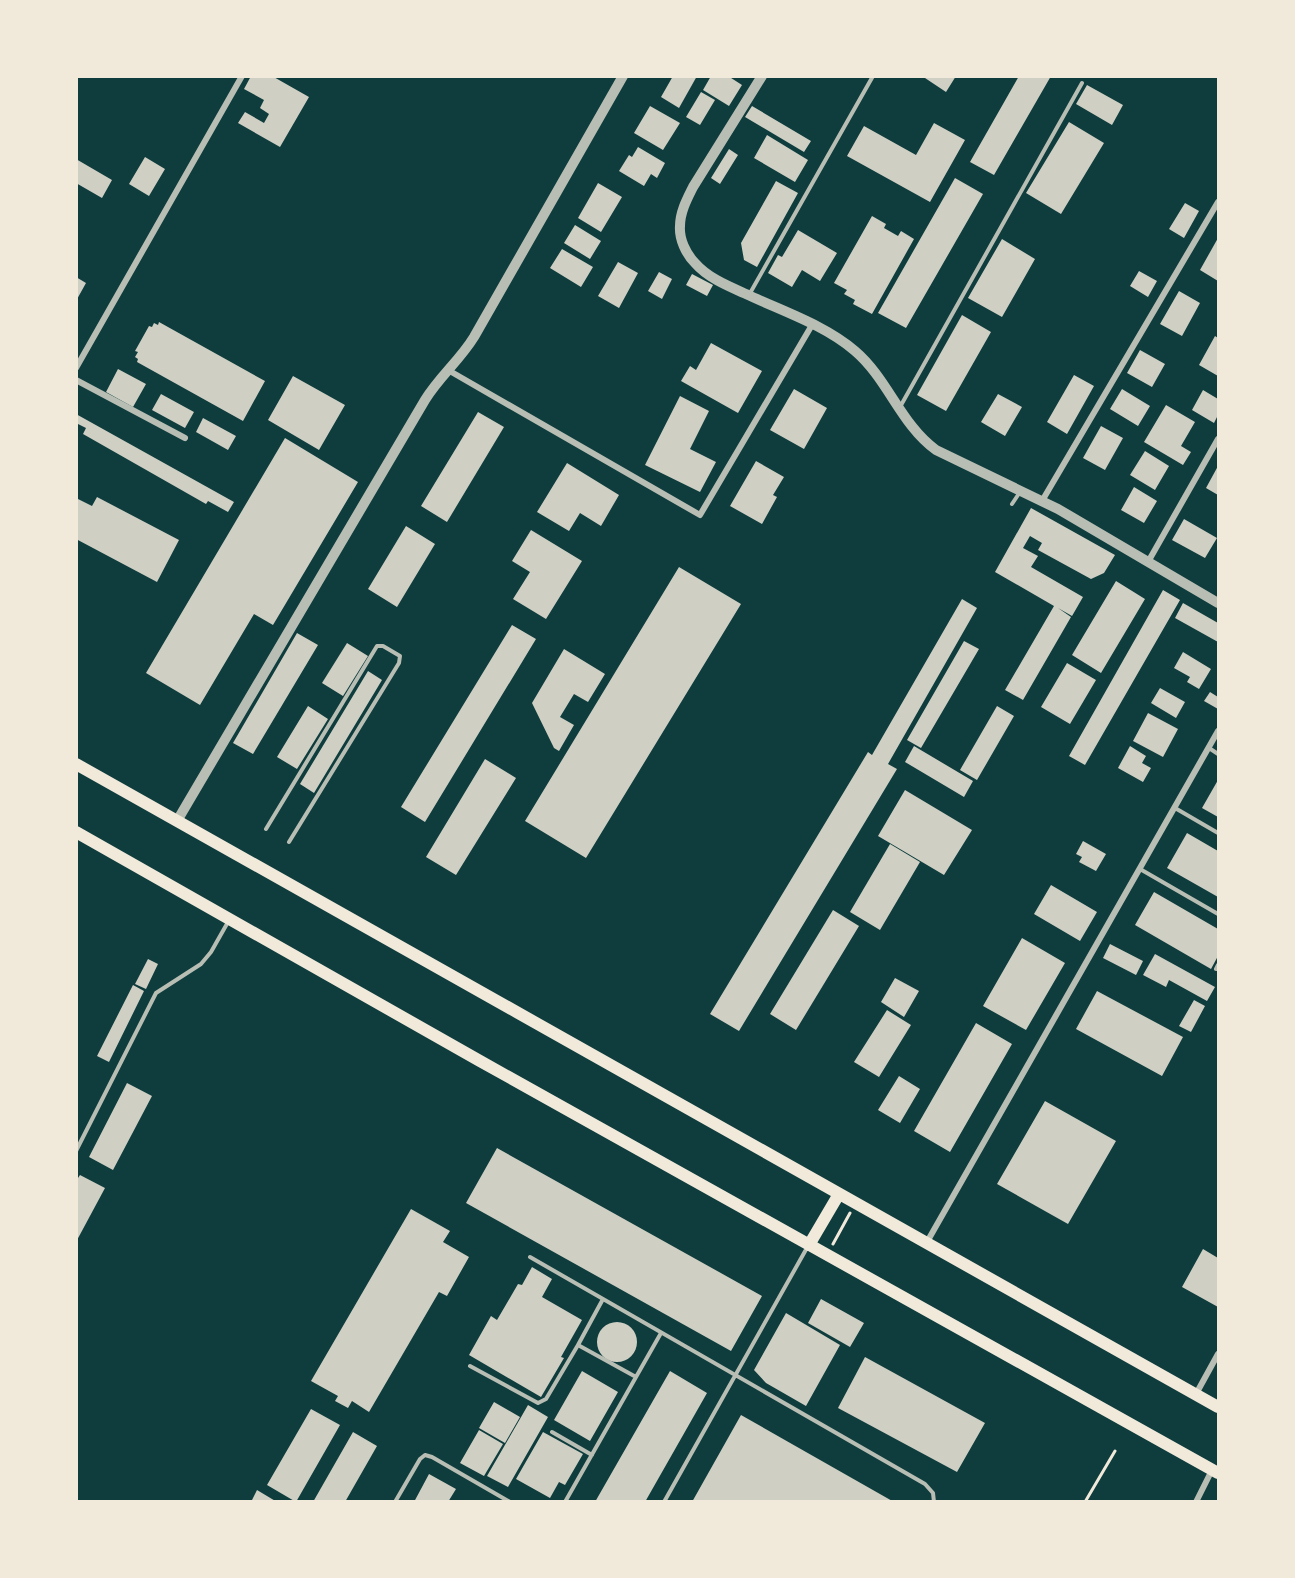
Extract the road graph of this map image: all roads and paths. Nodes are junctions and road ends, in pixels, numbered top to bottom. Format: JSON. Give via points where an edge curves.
{"nodes":[{"id":1,"x":242,"y":76,"type":"edge"},
{"id":2,"x":623,"y":76,"type":"edge"},
{"id":3,"x":762,"y":76,"type":"edge"},
{"id":4,"x":873,"y":76,"type":"edge"},
{"id":5,"x":1082,"y":83,"type":"dead end"},
{"id":6,"x":1218,"y":202,"type":"edge"},
{"id":7,"x":748,"y":296,"type":"junction"},
{"id":8,"x":812,"y":325,"type":"junction"},
{"id":9,"x":76,"y":368,"type":"edge"},
{"id":10,"x":448,"y":370,"type":"junction"},
{"id":11,"x":76,"y":380,"type":"edge"},
{"id":12,"x":899,"y":408,"type":"junction"},
{"id":13,"x":185,"y":438,"type":"dead end"},
{"id":14,"x":1218,"y":439,"type":"edge"},
{"id":15,"x":1021,"y":490,"type":"junction"},
{"id":16,"x":1042,"y":501,"type":"junction"},
{"id":17,"x":1012,"y":504,"type":"dead end"},
{"id":18,"x":1148,"y":562,"type":"junction"},
{"id":19,"x":1218,"y":603,"type":"edge"},
{"id":20,"x":1218,"y":731,"type":"edge"},
{"id":21,"x":1209,"y":748,"type":"junction"},
{"id":22,"x":1218,"y":754,"type":"edge"},
{"id":23,"x":76,"y":764,"type":"edge"},
{"id":24,"x":1175,"y":808,"type":"junction"},
{"id":25,"x":177,"y":821,"type":"junction"},
{"id":26,"x":266,"y":829,"type":"dead end"},
{"id":27,"x":76,"y":832,"type":"edge"},
{"id":28,"x":1218,"y":833,"type":"edge"},
{"id":29,"x":289,"y":842,"type":"dead end"},
{"id":30,"x":1140,"y":869,"type":"junction"},
{"id":31,"x":1218,"y":914,"type":"edge"},
{"id":32,"x":230,"y":919,"type":"junction"},
{"id":33,"x":76,"y":1151,"type":"edge"},
{"id":34,"x":839,"y":1194,"type":"junction"},
{"id":35,"x":856,"y":1204,"type":"junction"},
{"id":36,"x":926,"y":1243,"type":"junction"},
{"id":37,"x":809,"y":1245,"type":"junction"},
{"id":38,"x":826,"y":1255,"type":"junction"},
{"id":39,"x":530,"y":1257,"type":"dead end"},
{"id":40,"x":603,"y":1299,"type":"junction"},
{"id":41,"x":661,"y":1333,"type":"junction"},
{"id":42,"x":578,"y":1345,"type":"junction"},
{"id":43,"x":1218,"y":1354,"type":"edge"},
{"id":44,"x":471,"y":1366,"type":"dead end"},
{"id":45,"x":735,"y":1375,"type":"junction"},
{"id":46,"x":636,"y":1377,"type":"junction"},
{"id":47,"x":1196,"y":1394,"type":"junction"},
{"id":48,"x":1218,"y":1407,"type":"edge"},
{"id":49,"x":552,"y":1432,"type":"dead end"},
{"id":50,"x":1115,"y":1451,"type":"dead end"},
{"id":51,"x":592,"y":1455,"type":"junction"},
{"id":52,"x":1216,"y":1471,"type":"edge"},
{"id":53,"x":395,"y":1502,"type":"edge"},
{"id":54,"x":510,"y":1502,"type":"edge"},
{"id":55,"x":565,"y":1502,"type":"edge"},
{"id":56,"x":664,"y":1502,"type":"edge"},
{"id":57,"x":934,"y":1502,"type":"edge"},
{"id":58,"x":1085,"y":1502,"type":"edge"},
{"id":59,"x":1196,"y":1502,"type":"edge"}],
"edges":[{"from":1,"to":9,"type":"street"},
{"from":2,"to":10,"type":"street","via":[[474,338]]},
{"from":3,"to":7,"type":"street","via":[[693,187],[680,227],[694,263],[714,279]]},
{"from":4,"to":7,"type":"lane"},
{"from":5,"to":12,"type":"lane"},
{"from":6,"to":16,"type":"street"},
{"from":7,"to":8,"type":"street"},
{"from":8,"to":10,"type":"street","via":[[700,514]]},
{"from":8,"to":12,"type":"street","via":[[843,341],[862,357]]},
{"from":10,"to":25,"type":"street","via":[[425,400]]},
{"from":11,"to":13,"type":"street"},
{"from":12,"to":15,"type":"street","via":[[921,438],[936,450]]},
{"from":14,"to":18,"type":"street"},
{"from":15,"to":16,"type":"street"},
{"from":15,"to":17,"type":"lane"},
{"from":16,"to":18,"type":"street"},
{"from":18,"to":19,"type":"street"},
{"from":20,"to":21,"type":"street"},
{"from":21,"to":22,"type":"lane"},
{"from":21,"to":24,"type":"street"},
{"from":23,"to":25,"type":"main road"},
{"from":24,"to":28,"type":"lane"},
{"from":24,"to":30,"type":"street"},
{"from":25,"to":34,"type":"main road"},
{"from":26,"to":29,"type":"lane","via":[[377,646],[383,646],[399,656],[399,663]]},
{"from":27,"to":32,"type":"main road"},
{"from":30,"to":31,"type":"lane"},
{"from":30,"to":36,"type":"street"},
{"from":32,"to":33,"type":"lane","via":[[201,964],[156,993]]},
{"from":32,"to":37,"type":"main road"},
{"from":34,"to":35,"type":"main road"},
{"from":34,"to":37,"type":"main road"},
{"from":35,"to":36,"type":"main road"},
{"from":35,"to":38,"type":"path"},
{"from":36,"to":47,"type":"main road"},
{"from":37,"to":38,"type":"main road"},
{"from":37,"to":45,"type":"lane"},
{"from":38,"to":52,"type":"main road"},
{"from":39,"to":40,"type":"lane"},
{"from":40,"to":41,"type":"lane"},
{"from":40,"to":42,"type":"lane"},
{"from":41,"to":45,"type":"lane"},
{"from":41,"to":46,"type":"lane"},
{"from":42,"to":44,"type":"lane","via":[[546,1399],[538,1403]]},
{"from":42,"to":46,"type":"lane"},
{"from":43,"to":47,"type":"street"},
{"from":45,"to":56,"type":"lane"},
{"from":45,"to":57,"type":"lane","via":[[925,1484],[933,1493]]},
{"from":46,"to":51,"type":"lane"},
{"from":47,"to":48,"type":"main road"},
{"from":49,"to":51,"type":"lane"},
{"from":50,"to":58,"type":"path"},
{"from":51,"to":55,"type":"lane"},
{"from":52,"to":59,"type":"street"},
{"from":53,"to":54,"type":"lane","via":[[425,1455]]}]}
